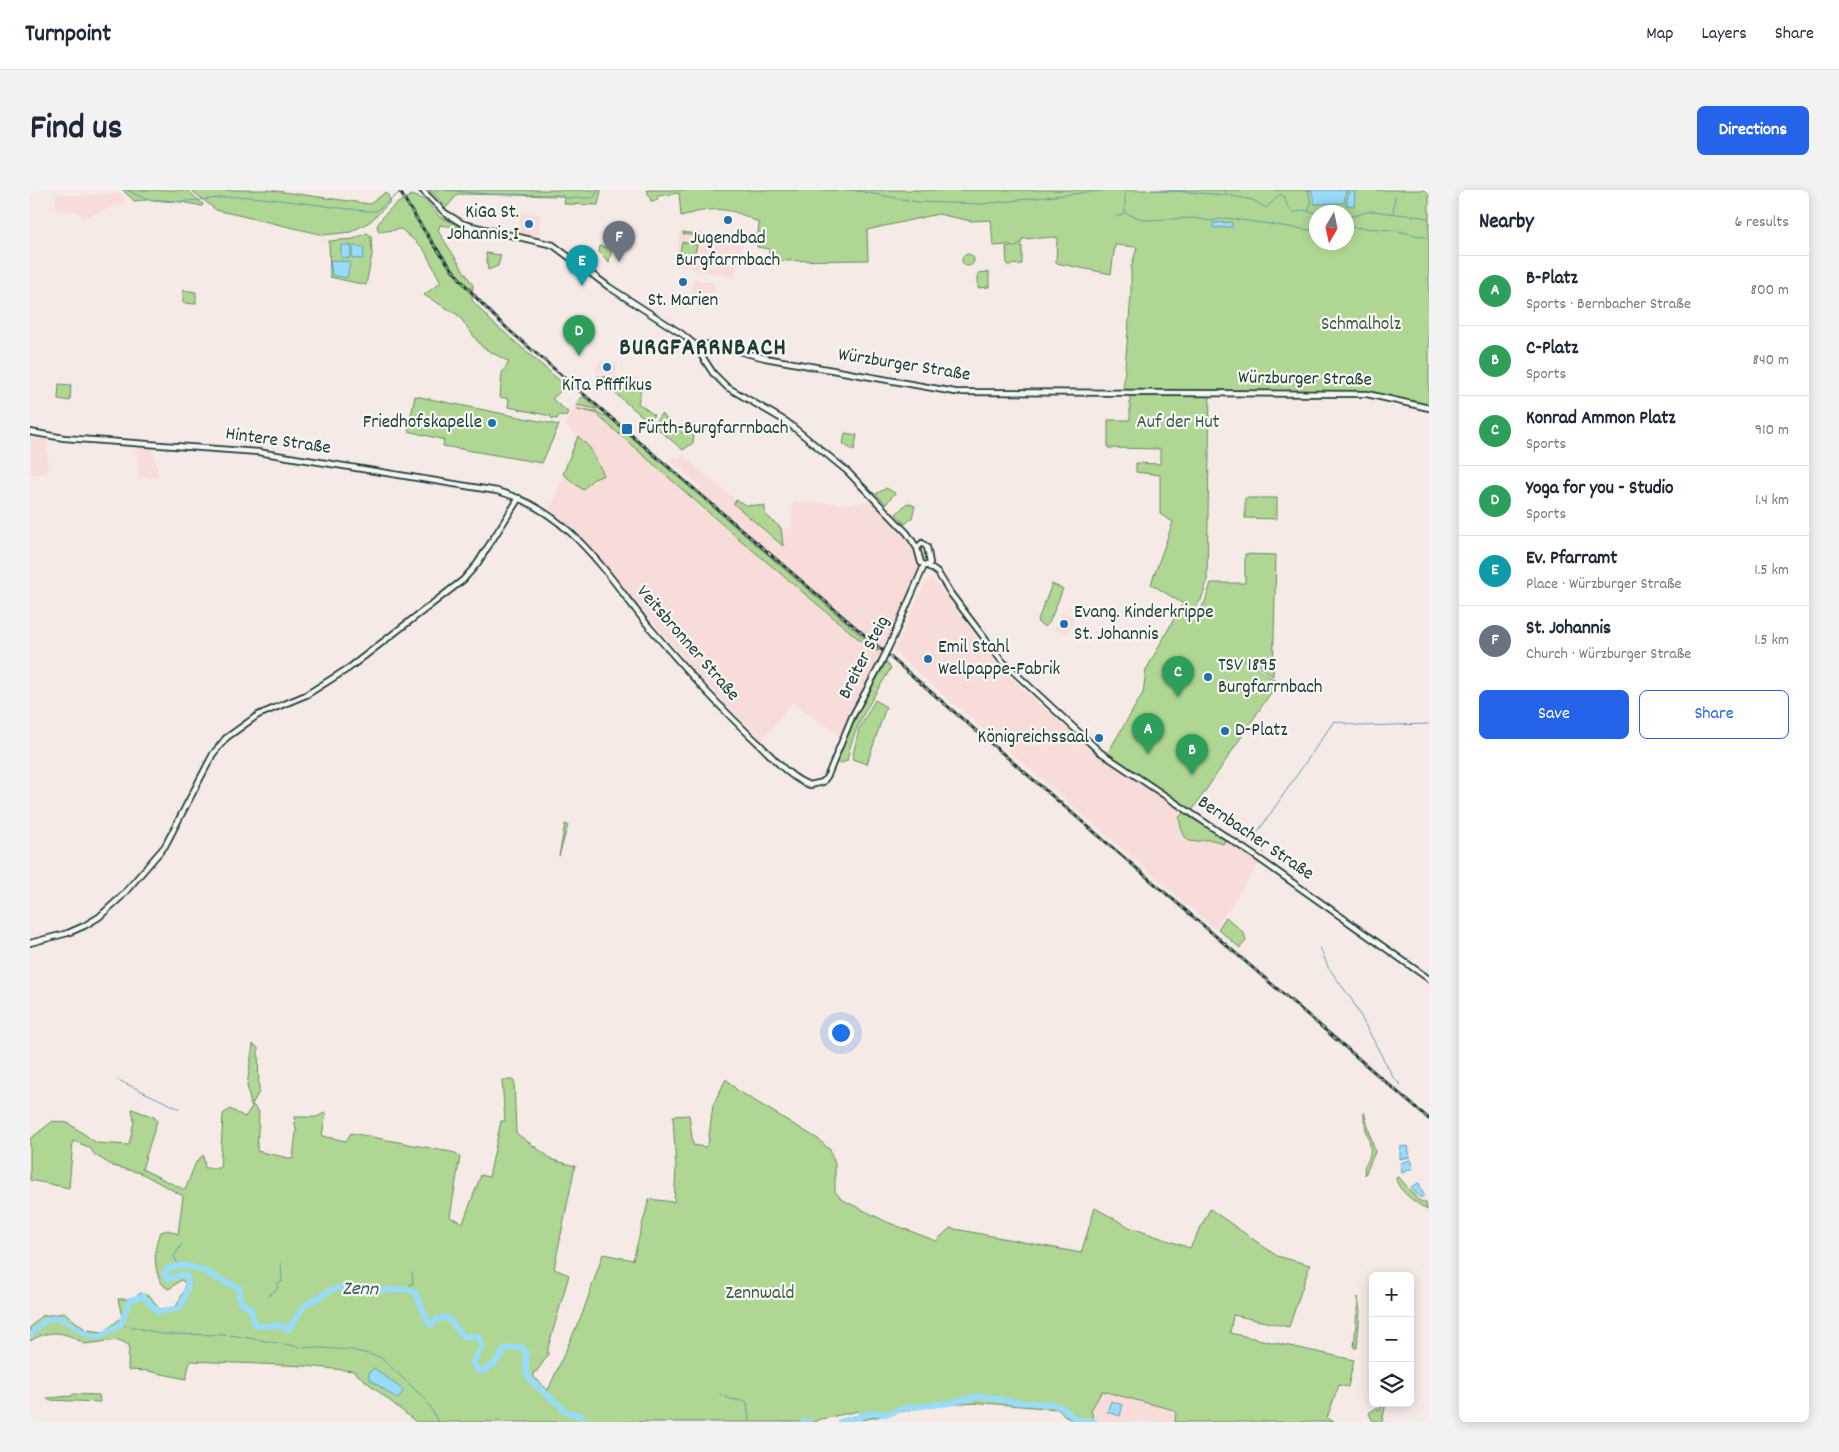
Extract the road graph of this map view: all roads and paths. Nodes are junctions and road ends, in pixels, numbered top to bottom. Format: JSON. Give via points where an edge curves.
{"nodes":[{"id":1,"x":422,"y":190,"type":"edge"},
{"id":2,"x":694,"y":344,"type":"junction"},
{"id":3,"x":1429,"y":408,"type":"edge"},
{"id":4,"x":30,"y":432,"type":"edge"},
{"id":5,"x":519,"y":498,"type":"junction"},
{"id":6,"x":919,"y":546,"type":"junction"},
{"id":7,"x":926,"y":564,"type":"junction"},
{"id":8,"x":834,"y":764,"type":"joint"},
{"id":9,"x":30,"y":942,"type":"edge"},
{"id":10,"x":1429,"y":978,"type":"edge"}],
"edges":[{"from":1,"to":2,"type":"street","via":[[441,210],[463,224],[553,245]]},
{"from":2,"to":3,"type":"street","name":"Würzburger Straße","via":[[714,345],[765,358],[956,392],[1367,394]]},
{"from":2,"to":6,"type":"street","via":[[717,377],[731,390],[787,422],[848,471]]},
{"from":4,"to":5,"type":"street","name":"Hintere Straße","via":[[64,438],[258,452],[488,489]]},
{"from":5,"to":8,"type":"street","name":"Veitsbronner Straße","via":[[544,510],[575,535],[695,679],[796,777],[810,785],[818,784],[826,779]]},
{"from":5,"to":9,"type":"street","via":[[477,564],[463,580],[349,668],[306,695],[258,715],[226,738],[213,754],[165,846],[111,908],[68,933]]},
{"from":6,"to":7,"type":"street"},
{"from":6,"to":7,"type":"street","via":[[927,547]]},
{"from":7,"to":8,"type":"street","name":"Breiter Steig","bridge":true,"via":[[880,665],[852,717]]},
{"from":7,"to":10,"type":"street","name":"Bernbacher Straße","via":[[938,573],[1001,660],[1100,752]]}]}
